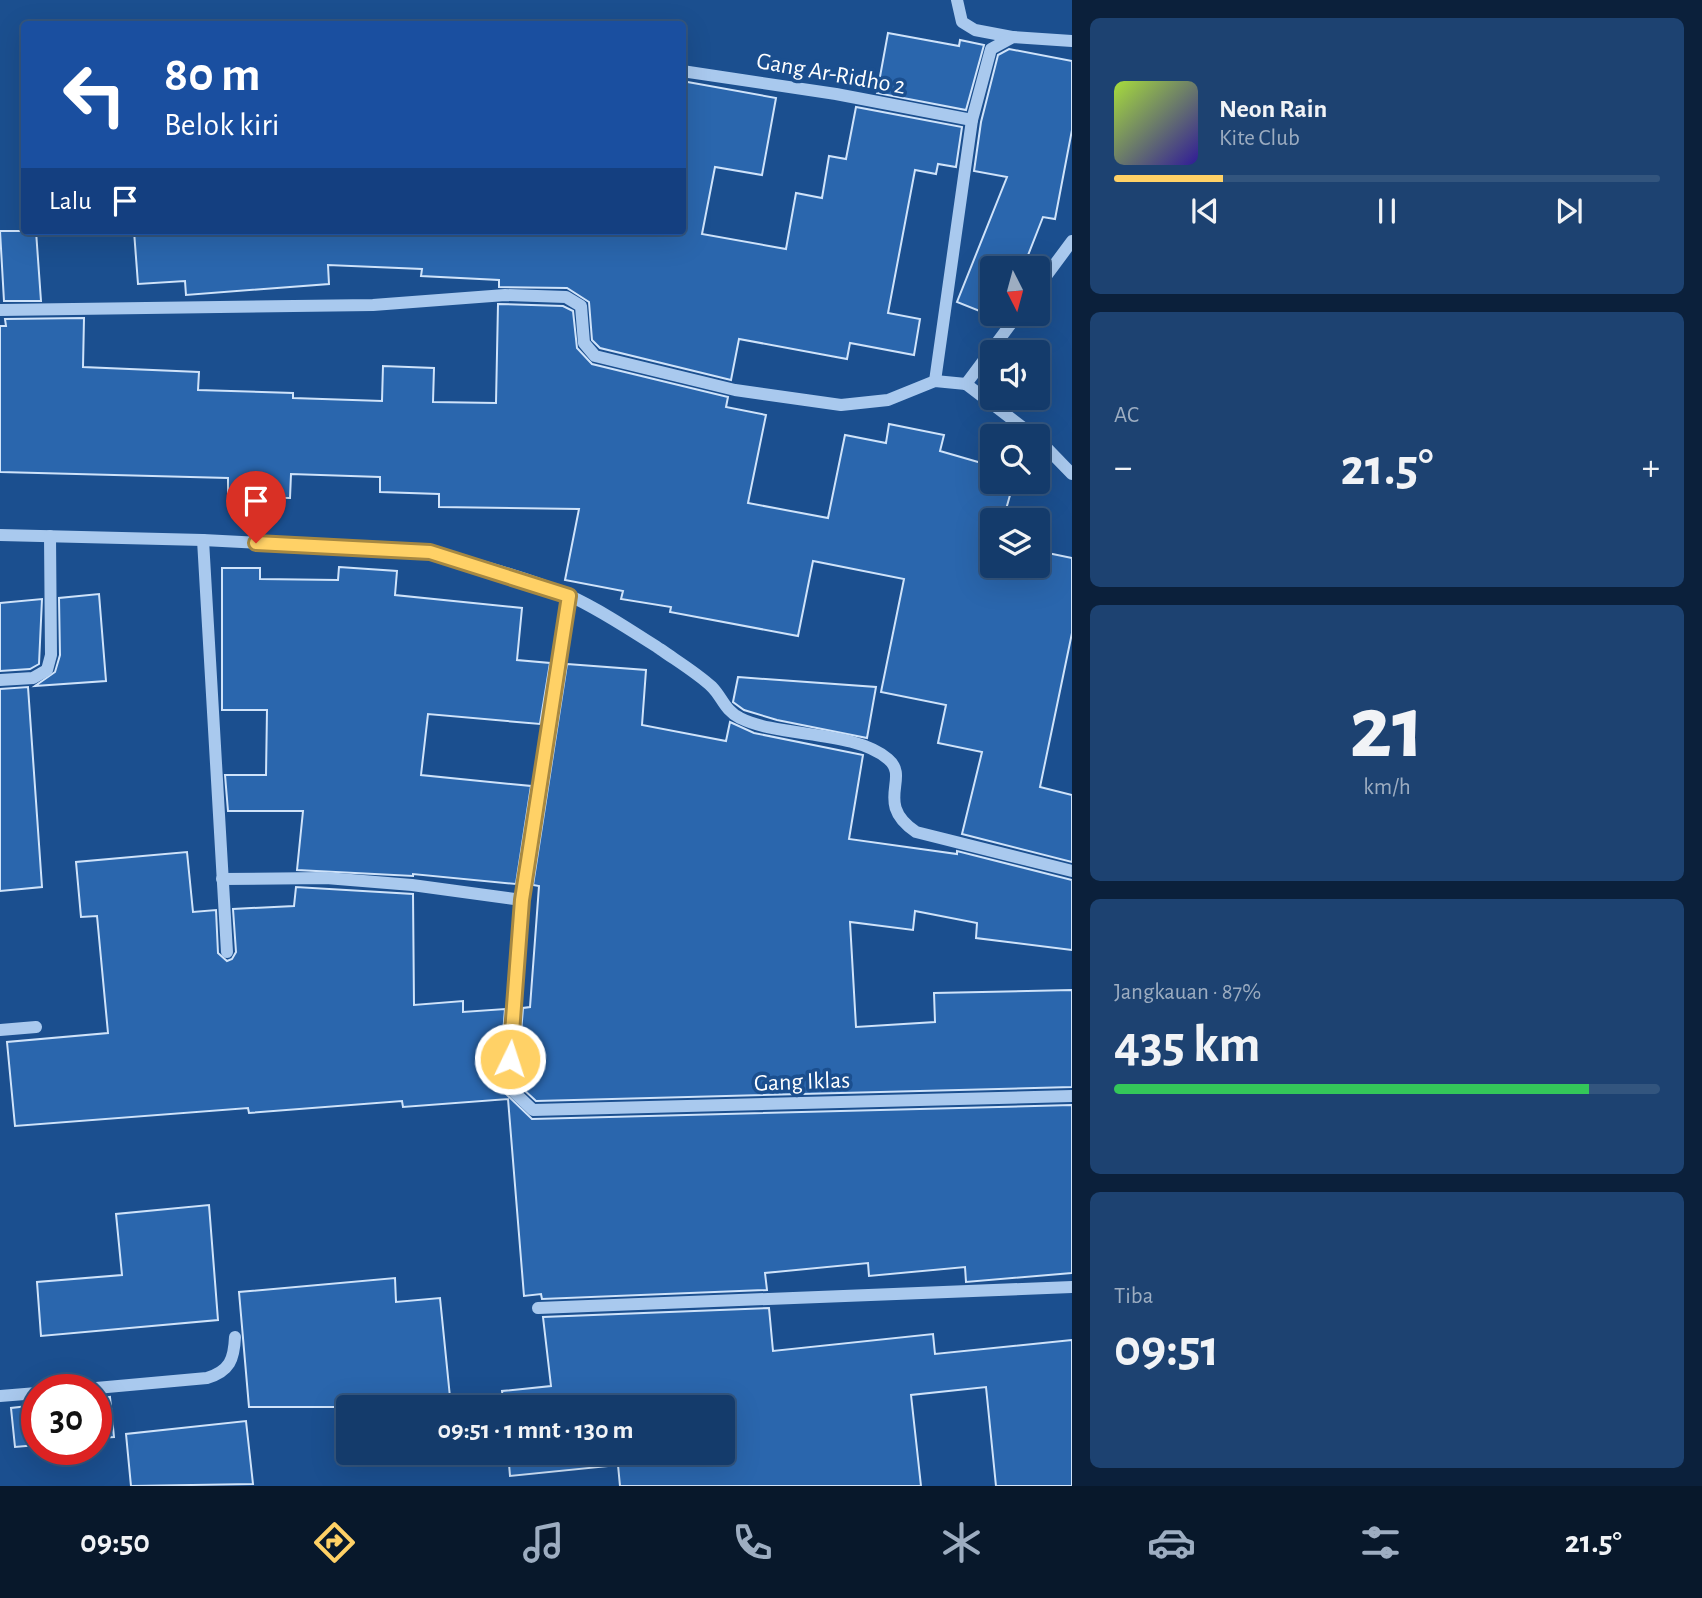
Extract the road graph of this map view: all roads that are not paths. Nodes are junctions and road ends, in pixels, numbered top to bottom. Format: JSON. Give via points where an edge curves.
{"nodes":[{"id":1,"x":957,"y":0,"type":"edge"},
{"id":2,"x":1013,"y":37,"type":"junction"},
{"id":3,"x":1072,"y":41,"type":"edge"},
{"id":4,"x":686,"y":72,"type":"edge"},
{"id":5,"x":972,"y":120,"type":"junction"},
{"id":6,"x":1072,"y":242,"type":"edge"},
{"id":7,"x":1050,"y":272,"type":"edge"},
{"id":8,"x":0,"y":310,"type":"edge"},
{"id":9,"x":1009,"y":326,"type":"edge"},
{"id":10,"x":935,"y":381,"type":"junction"},
{"id":11,"x":966,"y":384,"type":"junction"},
{"id":12,"x":1019,"y":424,"type":"edge"},
{"id":13,"x":1050,"y":451,"type":"edge"},
{"id":14,"x":1072,"y":474,"type":"edge"},
{"id":15,"x":0,"y":535,"type":"edge"},
{"id":16,"x":50,"y":536,"type":"junction"},
{"id":17,"x":203,"y":540,"type":"junction"},
{"id":18,"x":569,"y":596,"type":"junction"},
{"id":19,"x":0,"y":680,"type":"edge"},
{"id":20,"x":1072,"y":871,"type":"edge"},
{"id":21,"x":222,"y":879,"type":"junction"},
{"id":22,"x":522,"y":900,"type":"junction"},
{"id":23,"x":227,"y":952,"type":"dead end"},
{"id":24,"x":36,"y":1027,"type":"dead end"},
{"id":25,"x":0,"y":1030,"type":"edge"},
{"id":26,"x":1072,"y":1096,"type":"edge"},
{"id":27,"x":1072,"y":1287,"type":"edge"},
{"id":28,"x":538,"y":1308,"type":"dead end"},
{"id":29,"x":235,"y":1337,"type":"dead end"},
{"id":30,"x":112,"y":1387,"type":"edge"},
{"id":31,"x":21,"y":1394,"type":"edge"},
{"id":32,"x":0,"y":1396,"type":"edge"}],
"edges":[{"from":1,"to":2,"type":"street","via":[[962,22],[975,30]]},
{"from":2,"to":3,"type":"street"},
{"from":2,"to":5,"type":"street","via":[[991,49]]},
{"from":4,"to":5,"type":"street","name":"Gang Ar-Ridho 2"},
{"from":5,"to":10,"type":"street"},
{"from":6,"to":7,"type":"street"},
{"from":8,"to":10,"type":"street","via":[[373,305],[505,295],[566,297],[581,306],[584,343],[595,356],[722,387],[841,405],[888,400]]},
{"from":9,"to":11,"type":"street"},
{"from":10,"to":11,"type":"street"},
{"from":11,"to":12,"type":"street"},
{"from":13,"to":14,"type":"street"},
{"from":15,"to":16,"type":"street"},
{"from":16,"to":17,"type":"street"},
{"from":16,"to":19,"type":"street","via":[[51,655],[47,670],[33,678]]},
{"from":17,"to":18,"type":"street","via":[[430,552]]},
{"from":17,"to":21,"type":"street"},
{"from":18,"to":20,"type":"street","via":[[687,669],[743,720],[864,747],[886,757],[896,774],[894,808],[900,821],[916,832]]},
{"from":18,"to":22,"type":"street"},
{"from":21,"to":22,"type":"street","via":[[326,878]]},
{"from":21,"to":23,"type":"street"},
{"from":22,"to":26,"type":"street","name":"Gang Iklas","via":[[510,1059],[514,1092],[533,1110]]},
{"from":24,"to":25,"type":"street"},
{"from":27,"to":28,"type":"street"},
{"from":29,"to":30,"type":"street","via":[[230,1365],[220,1374]]},
{"from":31,"to":32,"type":"street"}]}
